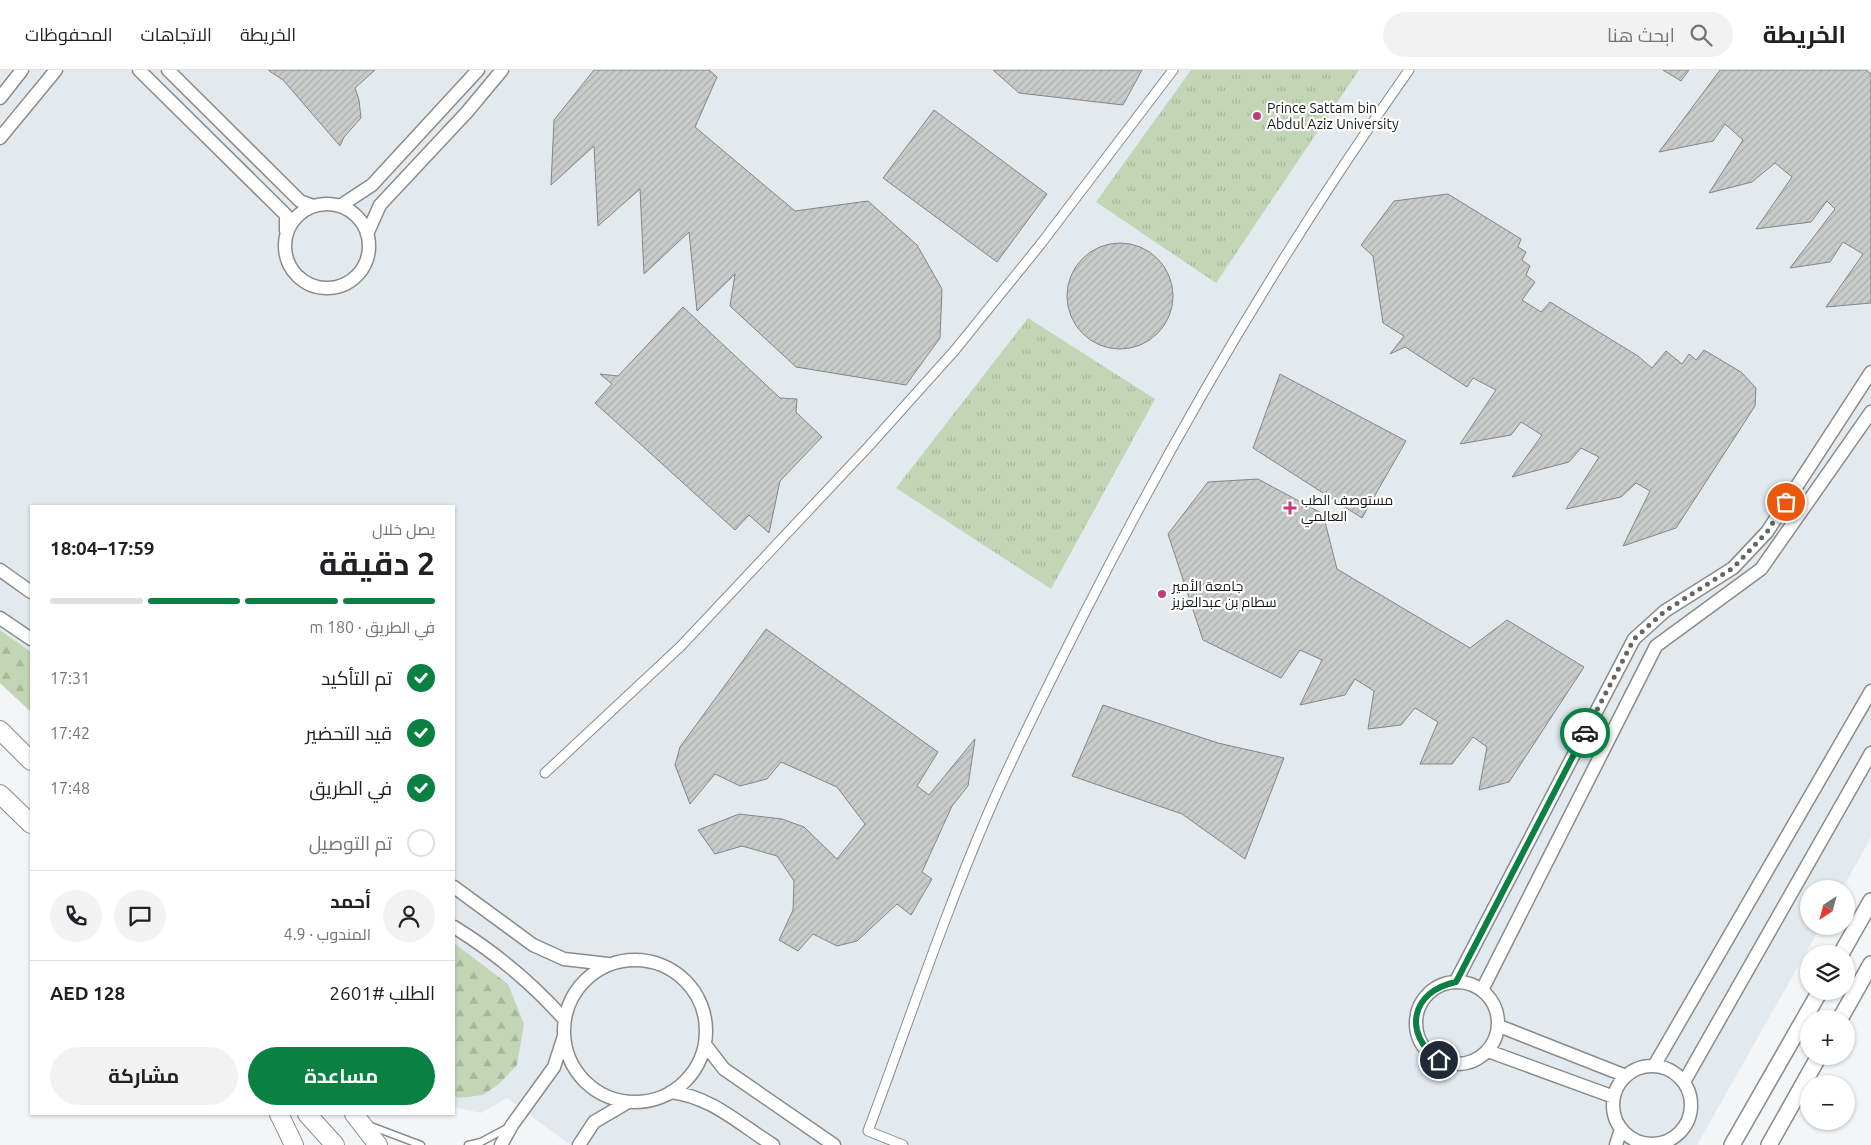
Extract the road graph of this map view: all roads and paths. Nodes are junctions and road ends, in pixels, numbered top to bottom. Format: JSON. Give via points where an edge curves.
{"nodes":[{"id":1,"x":22,"y":70,"type":"edge"},
{"id":2,"x":56,"y":70,"type":"edge"},
{"id":3,"x":138,"y":70,"type":"edge"},
{"id":4,"x":168,"y":70,"type":"edge"},
{"id":5,"x":478,"y":70,"type":"edge"},
{"id":6,"x":502,"y":70,"type":"edge"},
{"id":7,"x":1173,"y":70,"type":"edge"},
{"id":8,"x":1409,"y":70,"type":"edge"},
{"id":9,"x":0,"y":98,"type":"edge"},
{"id":10,"x":0,"y":138,"type":"edge"},
{"id":11,"x":313,"y":206,"type":"junction"},
{"id":12,"x":340,"y":206,"type":"junction"},
{"id":13,"x":286,"y":234,"type":"junction"},
{"id":14,"x":367,"y":234,"type":"junction"},
{"id":15,"x":1870,"y":377,"type":"edge"},
{"id":16,"x":1871,"y":412,"type":"edge"},
{"id":17,"x":0,"y":570,"type":"edge"},
{"id":18,"x":30,"y":591,"type":"edge"},
{"id":19,"x":0,"y":618,"type":"edge"},
{"id":20,"x":30,"y":638,"type":"edge"},
{"id":21,"x":1871,"y":691,"type":"edge"},
{"id":22,"x":0,"y":730,"type":"edge"},
{"id":23,"x":1871,"y":753,"type":"edge"},
{"id":24,"x":30,"y":760,"type":"edge"},
{"id":25,"x":546,"y":773,"type":"dead end"},
{"id":26,"x":0,"y":794,"type":"edge"},
{"id":27,"x":30,"y":823,"type":"edge"},
{"id":28,"x":455,"y":888,"type":"edge"},
{"id":29,"x":1871,"y":901,"type":"edge"},
{"id":30,"x":455,"y":928,"type":"edge"},
{"id":31,"x":1846,"y":945,"type":"edge"},
{"id":32,"x":608,"y":964,"type":"junction"},
{"id":33,"x":1871,"y":964,"type":"edge"},
{"id":34,"x":1456,"y":982,"type":"junction"},
{"id":35,"x":1482,"y":990,"type":"junction"},
{"id":36,"x":1815,"y":1000,"type":"edge"},
{"id":37,"x":1845,"y":1010,"type":"edge"},
{"id":38,"x":564,"y":1019,"type":"junction"},
{"id":39,"x":1499,"y":1026,"type":"junction"},
{"id":40,"x":564,"y":1036,"type":"junction"},
{"id":41,"x":707,"y":1047,"type":"junction"},
{"id":42,"x":1488,"y":1051,"type":"junction"},
{"id":43,"x":1814,"y":1065,"type":"edge"},
{"id":44,"x":1654,"y":1066,"type":"junction"},
{"id":45,"x":1626,"y":1076,"type":"junction"},
{"id":46,"x":1684,"y":1082,"type":"junction"},
{"id":47,"x":671,"y":1092,"type":"junction"},
{"id":48,"x":1614,"y":1097,"type":"junction"},
{"id":49,"x":628,"y":1102,"type":"junction"},
{"id":50,"x":279,"y":1115,"type":"edge"},
{"id":51,"x":308,"y":1115,"type":"edge"},
{"id":52,"x":358,"y":1118,"type":"edge"},
{"id":53,"x":512,"y":1125,"type":"junction"},
{"id":54,"x":1621,"y":1130,"type":"junction"},
{"id":55,"x":294,"y":1145,"type":"edge"},
{"id":56,"x":336,"y":1145,"type":"edge"},
{"id":57,"x":378,"y":1145,"type":"edge"},
{"id":58,"x":421,"y":1145,"type":"edge"},
{"id":59,"x":468,"y":1145,"type":"edge"},
{"id":60,"x":501,"y":1145,"type":"edge"},
{"id":61,"x":579,"y":1145,"type":"edge"},
{"id":62,"x":774,"y":1145,"type":"edge"},
{"id":63,"x":834,"y":1145,"type":"edge"},
{"id":64,"x":903,"y":1145,"type":"edge"},
{"id":65,"x":1616,"y":1145,"type":"edge"},
{"id":66,"x":1653,"y":1145,"type":"edge"},
{"id":67,"x":1732,"y":1145,"type":"edge"},
{"id":68,"x":1769,"y":1145,"type":"edge"}],
"edges":[{"from":1,"to":9,"type":"street"},
{"from":2,"to":10,"type":"street"},
{"from":3,"to":13,"type":"street","via":[[286,215]]},
{"from":4,"to":11,"type":"street","via":[[300,201]]},
{"from":5,"to":12,"type":"street","via":[[372,185]]},
{"from":6,"to":14,"type":"street","via":[[380,204]]},
{"from":7,"to":25,"type":"street","via":[[1040,245],[955,350],[681,646]]},
{"from":8,"to":64,"type":"street","via":[[1352,150],[1233,338],[1130,524],[1034,713],[954,898],[868,1131]]},
{"from":11,"to":12,"type":"street"},
{"from":11,"to":13,"type":"street","via":[[296,217]]},
{"from":12,"to":14,"type":"street","via":[[352,212]]},
{"from":13,"to":14,"type":"street","via":[[288,262],[307,283],[320,287],[335,287],[359,273],[367,254]]},
{"from":15,"to":34,"type":"street","via":[[1767,532],[1733,568],[1665,611],[1634,639]]},
{"from":16,"to":35,"type":"street","via":[[1761,569],[1656,646]]},
{"from":17,"to":18,"type":"street"},
{"from":19,"to":20,"type":"street"},
{"from":21,"to":44,"type":"street"},
{"from":22,"to":24,"type":"main road"},
{"from":23,"to":46,"type":"street"},
{"from":26,"to":27,"type":"main road"},
{"from":28,"to":32,"type":"street","via":[[534,945],[564,959]]},
{"from":29,"to":31,"type":"street"},
{"from":30,"to":38,"type":"street","via":[[488,948],[521,975]]},
{"from":32,"to":38,"type":"street","via":[[588,977],[572,996]]},
{"from":32,"to":41,"type":"street","via":[[629,959],[650,961],[670,969],[687,982],[699,999],[706,1020]]},
{"from":33,"to":37,"type":"street"},
{"from":34,"to":35,"type":"street","via":[[1470,983]]},
{"from":34,"to":42,"type":"street","via":[[1442,984],[1421,1002],[1416,1015],[1420,1041],[1439,1060],[1452,1064],[1472,1062]]},
{"from":35,"to":39,"type":"street","via":[[1497,1012]]},
{"from":36,"to":67,"type":"street"},
{"from":38,"to":40,"type":"street"},
{"from":39,"to":42,"type":"street"},
{"from":39,"to":45,"type":"street"},
{"from":40,"to":49,"type":"street","via":[[570,1060],[584,1080],[604,1095]]},
{"from":40,"to":53,"type":"street","via":[[554,1067]]},
{"from":41,"to":47,"type":"street","via":[[688,1079]]},
{"from":41,"to":63,"type":"street","via":[[724,1069]]},
{"from":42,"to":48,"type":"street"},
{"from":43,"to":68,"type":"street"},
{"from":44,"to":45,"type":"street","via":[[1634,1070]]},
{"from":44,"to":46,"type":"street","via":[[1670,1071]]},
{"from":45,"to":48,"type":"street"},
{"from":46,"to":66,"type":"street","via":[[1690,1093],[1690,1117],[1684,1128],[1670,1140]]},
{"from":47,"to":49,"type":"street","via":[[650,1100]]},
{"from":47,"to":62,"type":"street","via":[[690,1094],[711,1103]]},
{"from":48,"to":54,"type":"street","via":[[1613,1108]]},
{"from":49,"to":61,"type":"street","via":[[594,1122]]},
{"from":50,"to":55,"type":"main road"},
{"from":51,"to":56,"type":"main road"},
{"from":52,"to":57,"type":"main road"},
{"from":52,"to":58,"type":"lane"},
{"from":53,"to":59,"type":"lane","via":[[481,1142]]},
{"from":53,"to":60,"type":"street"},
{"from":54,"to":65,"type":"street"},
{"from":54,"to":66,"type":"street","via":[[1630,1138]]}]}
